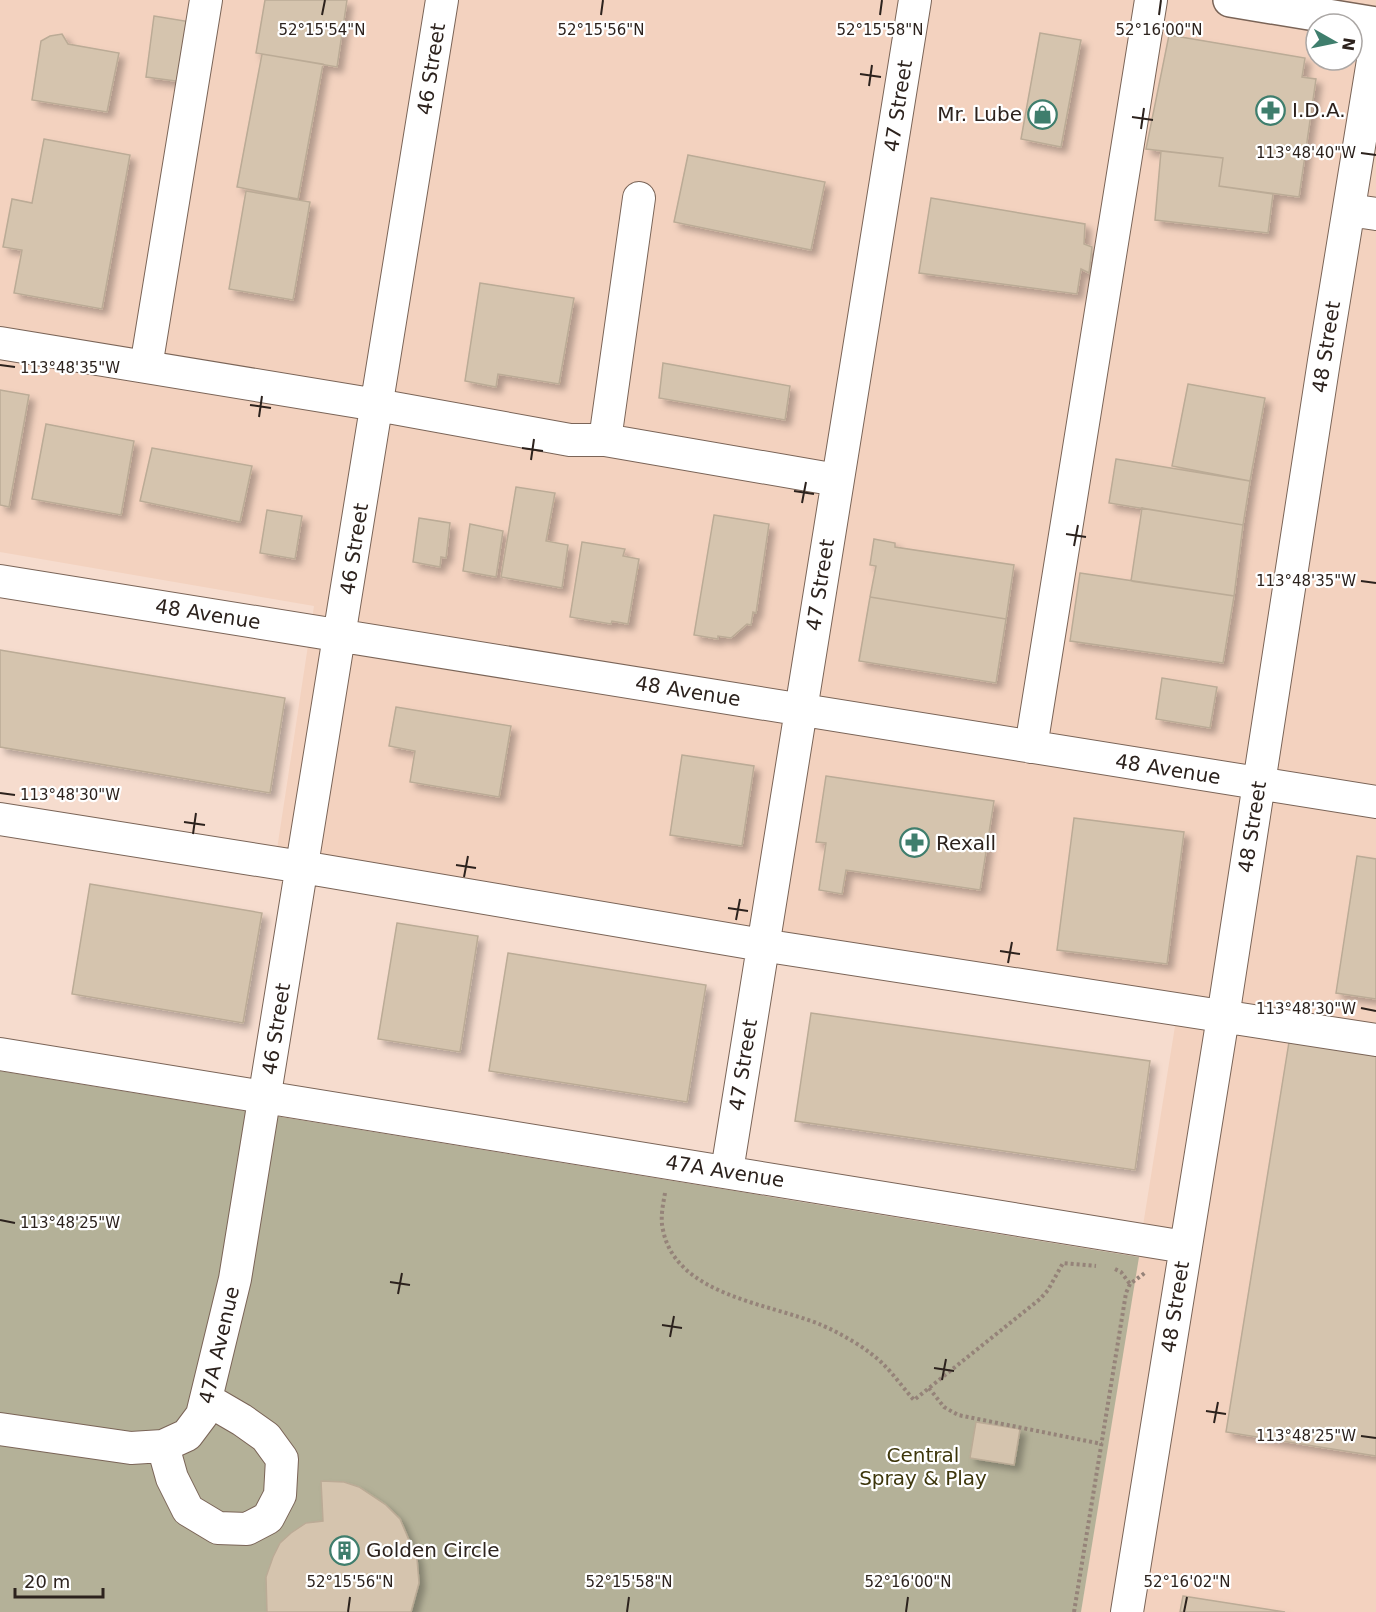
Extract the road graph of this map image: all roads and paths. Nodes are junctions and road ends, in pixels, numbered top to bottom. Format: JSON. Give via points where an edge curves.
{"nodes":[{"id":1,"x":206,"y":0,"type":"edge"},
{"id":2,"x":442,"y":0,"type":"edge"},
{"id":3,"x":915,"y":0,"type":"edge"},
{"id":4,"x":1151,"y":0,"type":"edge"},
{"id":5,"x":1230,"y":0,"type":"edge"},
{"id":6,"x":1376,"y":24,"type":"edge"},
{"id":7,"x":1376,"y":42,"type":"edge"},
{"id":8,"x":1369,"y":125,"type":"edge"},
{"id":9,"x":639,"y":198,"type":"dead end"},
{"id":10,"x":1362,"y":212,"type":"edge"},
{"id":11,"x":0,"y":343,"type":"edge"},
{"id":12,"x":146,"y":367,"type":"junction"},
{"id":13,"x":377,"y":405,"type":"junction"},
{"id":14,"x":605,"y":440,"type":"junction"},
{"id":15,"x":837,"y":480,"type":"junction"},
{"id":16,"x":0,"y":581,"type":"edge"},
{"id":17,"x":339,"y":635,"type":"junction"},
{"id":18,"x":799,"y":709,"type":"junction"},
{"id":19,"x":1031,"y":747,"type":"junction"},
{"id":20,"x":1258,"y":783,"type":"junction"},
{"id":21,"x":1376,"y":802,"type":"edge"},
{"id":22,"x":0,"y":819,"type":"edge"},
{"id":23,"x":302,"y":867,"type":"junction"},
{"id":24,"x":762,"y":945,"type":"junction"},
{"id":25,"x":1223,"y":1017,"type":"junction"},
{"id":26,"x":1376,"y":1040,"type":"edge"},
{"id":27,"x":0,"y":1054,"type":"edge"},
{"id":28,"x":265,"y":1098,"type":"junction"},
{"id":29,"x":727,"y":1171,"type":"junction"},
{"id":30,"x":666,"y":1190,"type":"dead end"},
{"id":31,"x":1185,"y":1247,"type":"junction"},
{"id":32,"x":1102,"y":1267,"type":"dead end"},
{"id":33,"x":1112,"y":1268,"type":"dead end"},
{"id":34,"x":1141,"y":1275,"type":"dead end"},
{"id":35,"x":1130,"y":1284,"type":"junction"},
{"id":36,"x":929,"y":1388,"type":"junction"},
{"id":37,"x":206,"y":1399,"type":"junction"},
{"id":38,"x":0,"y":1429,"type":"edge"},
{"id":39,"x":1102,"y":1443,"type":"junction"},
{"id":40,"x":163,"y":1446,"type":"junction"},
{"id":41,"x":1074,"y":1612,"type":"edge"},
{"id":42,"x":1127,"y":1612,"type":"edge"}],
"edges":[{"from":1,"to":12,"type":"street"},
{"from":2,"to":13,"type":"street","name":"46 Street"},
{"from":3,"to":15,"type":"street","name":"47 Street"},
{"from":4,"to":19,"type":"street"},
{"from":5,"to":6,"type":"main road"},
{"from":7,"to":8,"type":"street","name":"48 Street"},
{"from":8,"to":10,"type":"street","name":"48 Street"},
{"from":9,"to":14,"type":"street"},
{"from":10,"to":20,"type":"street","name":"48 Street"},
{"from":11,"to":12,"type":"street"},
{"from":12,"to":13,"type":"street"},
{"from":13,"to":14,"type":"street","via":[[570,440]]},
{"from":13,"to":17,"type":"street","name":"46 Street"},
{"from":14,"to":15,"type":"street"},
{"from":15,"to":18,"type":"street","name":"47 Street"},
{"from":16,"to":17,"type":"street","name":"48 Avenue"},
{"from":17,"to":18,"type":"street","name":"48 Avenue"},
{"from":17,"to":23,"type":"street","name":"46 Street"},
{"from":18,"to":19,"type":"street","name":"48 Avenue"},
{"from":18,"to":24,"type":"street","name":"47 Street"},
{"from":19,"to":20,"type":"street","name":"48 Avenue"},
{"from":20,"to":21,"type":"street","name":"48 Avenue"},
{"from":20,"to":25,"type":"street","name":"48 Street"},
{"from":22,"to":23,"type":"street"},
{"from":23,"to":24,"type":"street"},
{"from":23,"to":28,"type":"street","name":"46 Street"},
{"from":24,"to":25,"type":"street"},
{"from":24,"to":29,"type":"street","name":"47 Street"},
{"from":25,"to":26,"type":"street"},
{"from":25,"to":31,"type":"street","name":"48 Street"},
{"from":27,"to":28,"type":"street","name":"47A Avenue"},
{"from":28,"to":29,"type":"street","name":"47A Avenue"},
{"from":28,"to":37,"type":"street","name":"47A Avenue","via":[[235,1279]]},
{"from":29,"to":31,"type":"street","name":"47A Avenue"},
{"from":30,"to":36,"type":"path","via":[[662,1228],[668,1249],[682,1268],[740,1299],[820,1324],[851,1341],[883,1364],[914,1400]]},
{"from":31,"to":42,"type":"street","name":"48 Street"},
{"from":32,"to":36,"type":"path","via":[[1063,1263],[1040,1299]]},
{"from":33,"to":35,"type":"path"},
{"from":34,"to":35,"type":"path"},
{"from":35,"to":39,"type":"path"},
{"from":36,"to":39,"type":"path","via":[[944,1407],[958,1414]]},
{"from":37,"to":40,"type":"street","name":"47A Avenue","via":[[202,1415],[187,1435]]},
{"from":37,"to":40,"type":"street","via":[[266,1437],[282,1459],[280,1495],[268,1518],[247,1528],[218,1528],[188,1510],[172,1478]]},
{"from":38,"to":40,"type":"street","name":"47A Avenue","via":[[131,1448]]},
{"from":39,"to":41,"type":"path"}]}
